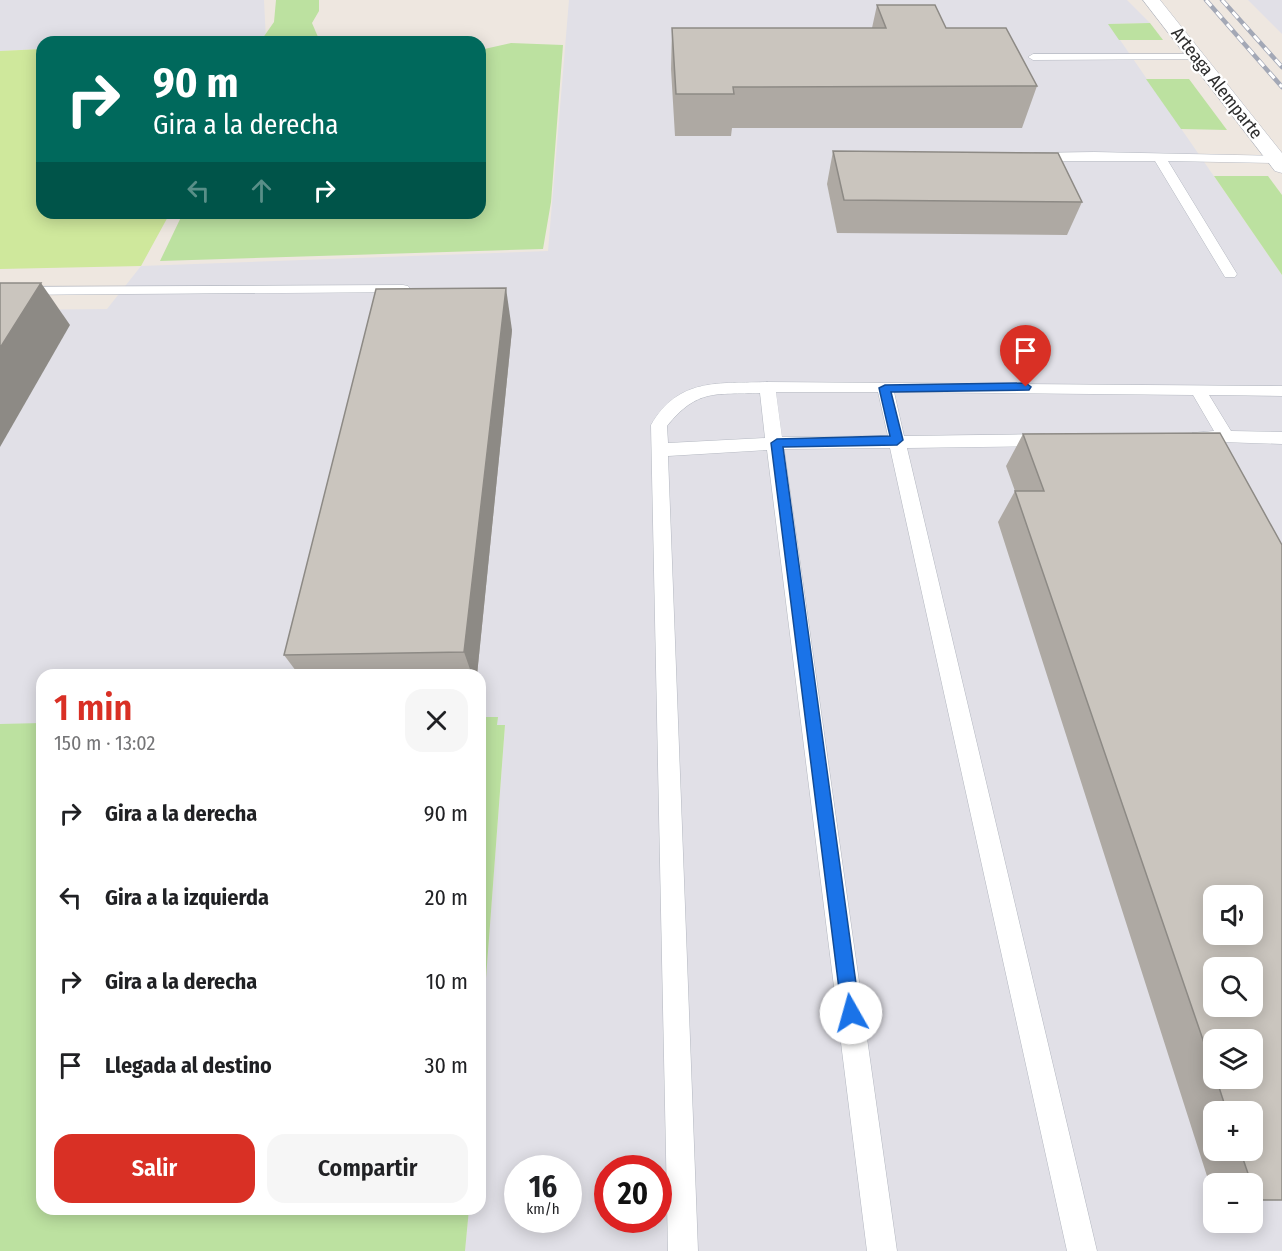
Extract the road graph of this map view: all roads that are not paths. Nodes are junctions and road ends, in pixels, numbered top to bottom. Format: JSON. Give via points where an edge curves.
{"nodes":[{"id":1,"x":1151,"y":0,"type":"edge"},
{"id":2,"x":1033,"y":57,"type":"dead end"},
{"id":3,"x":1198,"y":57,"type":"junction"},
{"id":4,"x":1159,"y":157,"type":"junction"},
{"id":5,"x":1022,"y":158,"type":"edge"},
{"id":6,"x":1279,"y":163,"type":"edge"},
{"id":7,"x":1230,"y":274,"type":"dead end"},
{"id":8,"x":413,"y":289,"type":"edge"},
{"id":9,"x":0,"y":291,"type":"edge"},
{"id":10,"x":767,"y":387,"type":"junction"},
{"id":11,"x":885,"y":388,"type":"junction"},
{"id":12,"x":1197,"y":389,"type":"junction"},
{"id":13,"x":1282,"y":391,"type":"edge"},
{"id":14,"x":1226,"y":437,"type":"junction"},
{"id":15,"x":1178,"y":438,"type":"edge"},
{"id":16,"x":1282,"y":438,"type":"edge"},
{"id":17,"x":897,"y":440,"type":"junction"},
{"id":18,"x":1060,"y":440,"type":"edge"},
{"id":19,"x":777,"y":443,"type":"junction"},
{"id":20,"x":659,"y":450,"type":"junction"},
{"id":21,"x":683,"y":1251,"type":"edge"},
{"id":22,"x":882,"y":1251,"type":"edge"},
{"id":23,"x":1082,"y":1251,"type":"edge"}],
"edges":[{"from":1,"to":3,"type":"main road","name":"Arteaga Alemparte"},
{"from":2,"to":3,"type":"lane"},
{"from":3,"to":6,"type":"main road","name":"Arteaga Alemparte"},
{"from":4,"to":5,"type":"lane"},
{"from":4,"to":6,"type":"lane"},
{"from":4,"to":7,"type":"lane"},
{"from":8,"to":9,"type":"lane"},
{"from":10,"to":11,"type":"lane"},
{"from":10,"to":19,"type":"lane"},
{"from":10,"to":20,"type":"lane","via":[[699,390],[673,408],[659,425]]},
{"from":11,"to":12,"type":"lane"},
{"from":11,"to":17,"type":"lane"},
{"from":12,"to":13,"type":"lane"},
{"from":12,"to":14,"type":"lane"},
{"from":14,"to":15,"type":"lane"},
{"from":14,"to":16,"type":"lane"},
{"from":17,"to":18,"type":"lane"},
{"from":17,"to":19,"type":"lane"},
{"from":17,"to":23,"type":"lane"},
{"from":19,"to":20,"type":"lane"},
{"from":19,"to":22,"type":"lane"},
{"from":20,"to":21,"type":"lane"}]}
